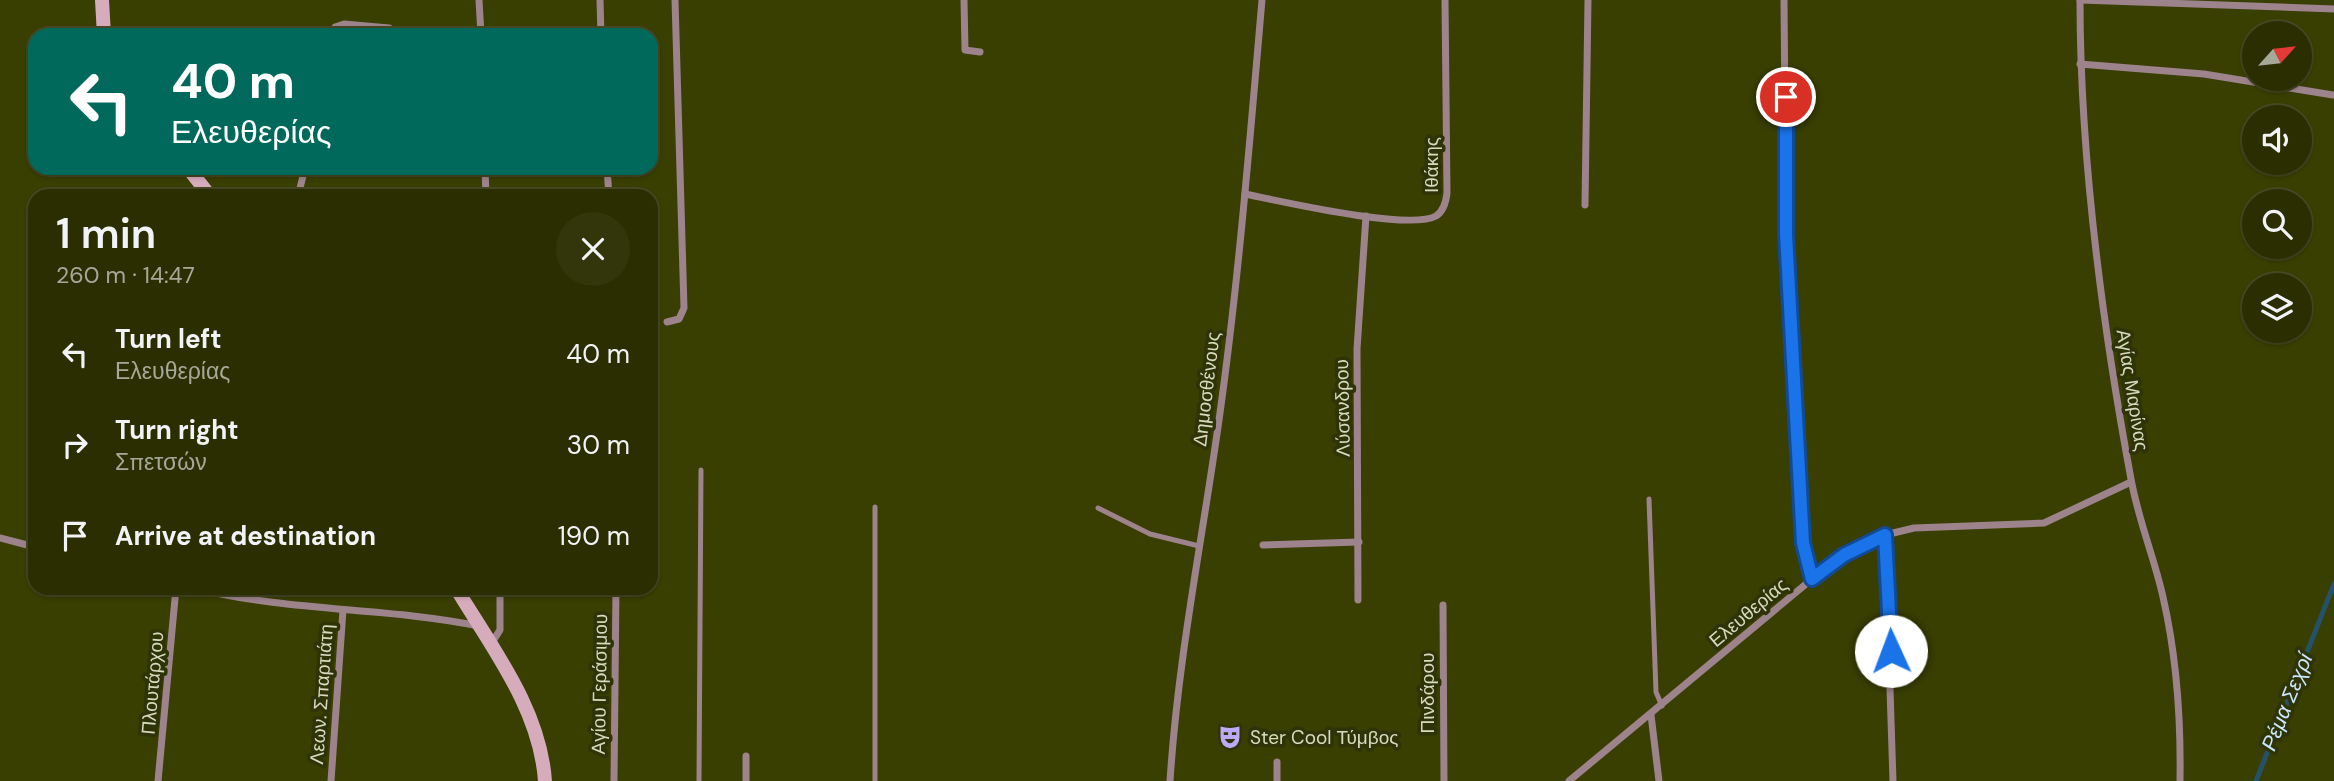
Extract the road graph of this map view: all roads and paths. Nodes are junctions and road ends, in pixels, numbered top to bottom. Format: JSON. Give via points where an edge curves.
{"nodes":[{"id":1,"x":102,"y":0,"type":"edge"},
{"id":2,"x":480,"y":0,"type":"edge"},
{"id":3,"x":600,"y":0,"type":"edge"},
{"id":4,"x":675,"y":0,"type":"edge"},
{"id":5,"x":964,"y":0,"type":"edge"},
{"id":6,"x":1262,"y":0,"type":"edge"},
{"id":7,"x":1446,"y":0,"type":"edge"},
{"id":8,"x":1588,"y":0,"type":"edge"},
{"id":9,"x":1784,"y":0,"type":"edge"},
{"id":10,"x":2080,"y":0,"type":"edge"},
{"id":11,"x":2334,"y":9,"type":"edge"},
{"id":12,"x":104,"y":28,"type":"edge"},
{"id":13,"x":334,"y":28,"type":"edge"},
{"id":14,"x":389,"y":28,"type":"dead end"},
{"id":15,"x":481,"y":28,"type":"edge"},
{"id":16,"x":601,"y":28,"type":"edge"},
{"id":17,"x":980,"y":52,"type":"dead end"},
{"id":18,"x":2080,"y":64,"type":"junction"},
{"id":19,"x":2333,"y":95,"type":"edge"},
{"id":20,"x":194,"y":175,"type":"edge"},
{"id":21,"x":204,"y":189,"type":"edge"},
{"id":22,"x":1245,"y":194,"type":"junction"},
{"id":23,"x":1586,"y":205,"type":"dead end"},
{"id":24,"x":1366,"y":216,"type":"junction"},
{"id":25,"x":667,"y":322,"type":"dead end"},
{"id":26,"x":701,"y":470,"type":"dead end"},
{"id":27,"x":2132,"y":482,"type":"junction"},
{"id":28,"x":1649,"y":499,"type":"dead end"},
{"id":29,"x":876,"y":507,"type":"dead end"},
{"id":30,"x":1098,"y":508,"type":"dead end"},
{"id":31,"x":1885,"y":535,"type":"junction"},
{"id":32,"x":0,"y":538,"type":"edge"},
{"id":33,"x":1359,"y":542,"type":"junction"},
{"id":34,"x":28,"y":545,"type":"edge"},
{"id":35,"x":1263,"y":545,"type":"dead end"},
{"id":36,"x":1199,"y":546,"type":"junction"},
{"id":37,"x":1812,"y":579,"type":"junction"},
{"id":38,"x":175,"y":595,"type":"edge"},
{"id":39,"x":223,"y":595,"type":"edge"},
{"id":40,"x":460,"y":595,"type":"edge"},
{"id":41,"x":500,"y":595,"type":"edge"},
{"id":42,"x":616,"y":595,"type":"edge"},
{"id":43,"x":1358,"y":600,"type":"dead end"},
{"id":44,"x":1443,"y":606,"type":"dead end"},
{"id":45,"x":343,"y":610,"type":"junction"},
{"id":46,"x":478,"y":625,"type":"junction"},
{"id":47,"x":490,"y":645,"type":"junction"},
{"id":48,"x":1662,"y":706,"type":"junction"},
{"id":49,"x":1651,"y":715,"type":"junction"},
{"id":50,"x":746,"y":756,"type":"dead end"},
{"id":51,"x":1277,"y":762,"type":"dead end"},
{"id":52,"x":158,"y":781,"type":"edge"},
{"id":53,"x":331,"y":781,"type":"edge"},
{"id":54,"x":545,"y":781,"type":"edge"},
{"id":55,"x":614,"y":781,"type":"edge"},
{"id":56,"x":699,"y":781,"type":"edge"},
{"id":57,"x":746,"y":781,"type":"edge"},
{"id":58,"x":875,"y":781,"type":"edge"},
{"id":59,"x":1170,"y":781,"type":"edge"},
{"id":60,"x":1277,"y":781,"type":"edge"},
{"id":61,"x":1444,"y":781,"type":"edge"},
{"id":62,"x":1569,"y":781,"type":"edge"},
{"id":63,"x":1659,"y":781,"type":"edge"},
{"id":64,"x":1893,"y":781,"type":"edge"},
{"id":65,"x":2180,"y":781,"type":"edge"}],
"edges":[{"from":1,"to":12,"type":"main road"},
{"from":2,"to":15,"type":"street"},
{"from":3,"to":16,"type":"street"},
{"from":4,"to":25,"type":"street","via":[[684,308],[679,319]]},
{"from":5,"to":17,"type":"street","via":[[965,50]]},
{"from":6,"to":22,"type":"street","name":"Δημοσθένους"},
{"from":7,"to":24,"type":"street","name":"Ιθάκης","via":[[1446,204],[1438,215],[1425,220]]},
{"from":8,"to":23,"type":"street"},
{"from":9,"to":37,"type":"street","via":[[1786,234],[1803,543]]},
{"from":10,"to":11,"type":"street"},
{"from":10,"to":18,"type":"street","name":"Αγίας Μαρίνας"},
{"from":13,"to":14,"type":"street","via":[[344,24]]},
{"from":18,"to":19,"type":"street","via":[[2204,74]]},
{"from":18,"to":27,"type":"street","name":"Αγίας Μαρίνας","via":[[2108,331]]},
{"from":20,"to":21,"type":"main road"},
{"from":22,"to":24,"type":"street","name":"Ιθάκης"},
{"from":22,"to":36,"type":"street","name":"Δημοσθένους"},
{"from":24,"to":33,"type":"street","name":"Λύσανδρου","via":[[1357,349]]},
{"from":26,"to":56,"type":"lane"},
{"from":27,"to":31,"type":"street","name":"Ελευθερίας","via":[[2044,523],[1914,528]]},
{"from":27,"to":65,"type":"street","name":"Αγίας Μαρίνας","via":[[2163,597],[2175,666]]},
{"from":28,"to":48,"type":"lane","via":[[1656,692]]},
{"from":29,"to":58,"type":"lane"},
{"from":30,"to":36,"type":"lane","via":[[1150,534]]},
{"from":31,"to":37,"type":"street","name":"Ελευθερίας","via":[[1844,555]]},
{"from":31,"to":64,"type":"street"},
{"from":32,"to":34,"type":"street"},
{"from":33,"to":35,"type":"street"},
{"from":33,"to":43,"type":"street","name":"Λύσανδρου"},
{"from":36,"to":59,"type":"street","name":"Δημοσθένους","via":[[1174,712]]},
{"from":37,"to":48,"type":"street","name":"Ελευθερίας"},
{"from":38,"to":52,"type":"street","name":"Πλουτάρχου"},
{"from":39,"to":45,"type":"street"},
{"from":40,"to":46,"type":"main road"},
{"from":41,"to":47,"type":"street","via":[[500,629]]},
{"from":42,"to":55,"type":"street","name":"Αγίου Γεράσιμου"},
{"from":44,"to":61,"type":"street","name":"Πινδάρου"},
{"from":45,"to":46,"type":"street","via":[[429,616]]},
{"from":45,"to":53,"type":"street","name":"Λεων. Σπαρτιάτη"},
{"from":46,"to":47,"type":"main road"},
{"from":47,"to":54,"type":"main road","via":[[533,725]]},
{"from":48,"to":49,"type":"street","name":"Ελευθερίας"},
{"from":49,"to":62,"type":"street","name":"Ελευθερίας"},
{"from":49,"to":63,"type":"street"},
{"from":50,"to":57,"type":"street"},
{"from":51,"to":60,"type":"street"}]}
